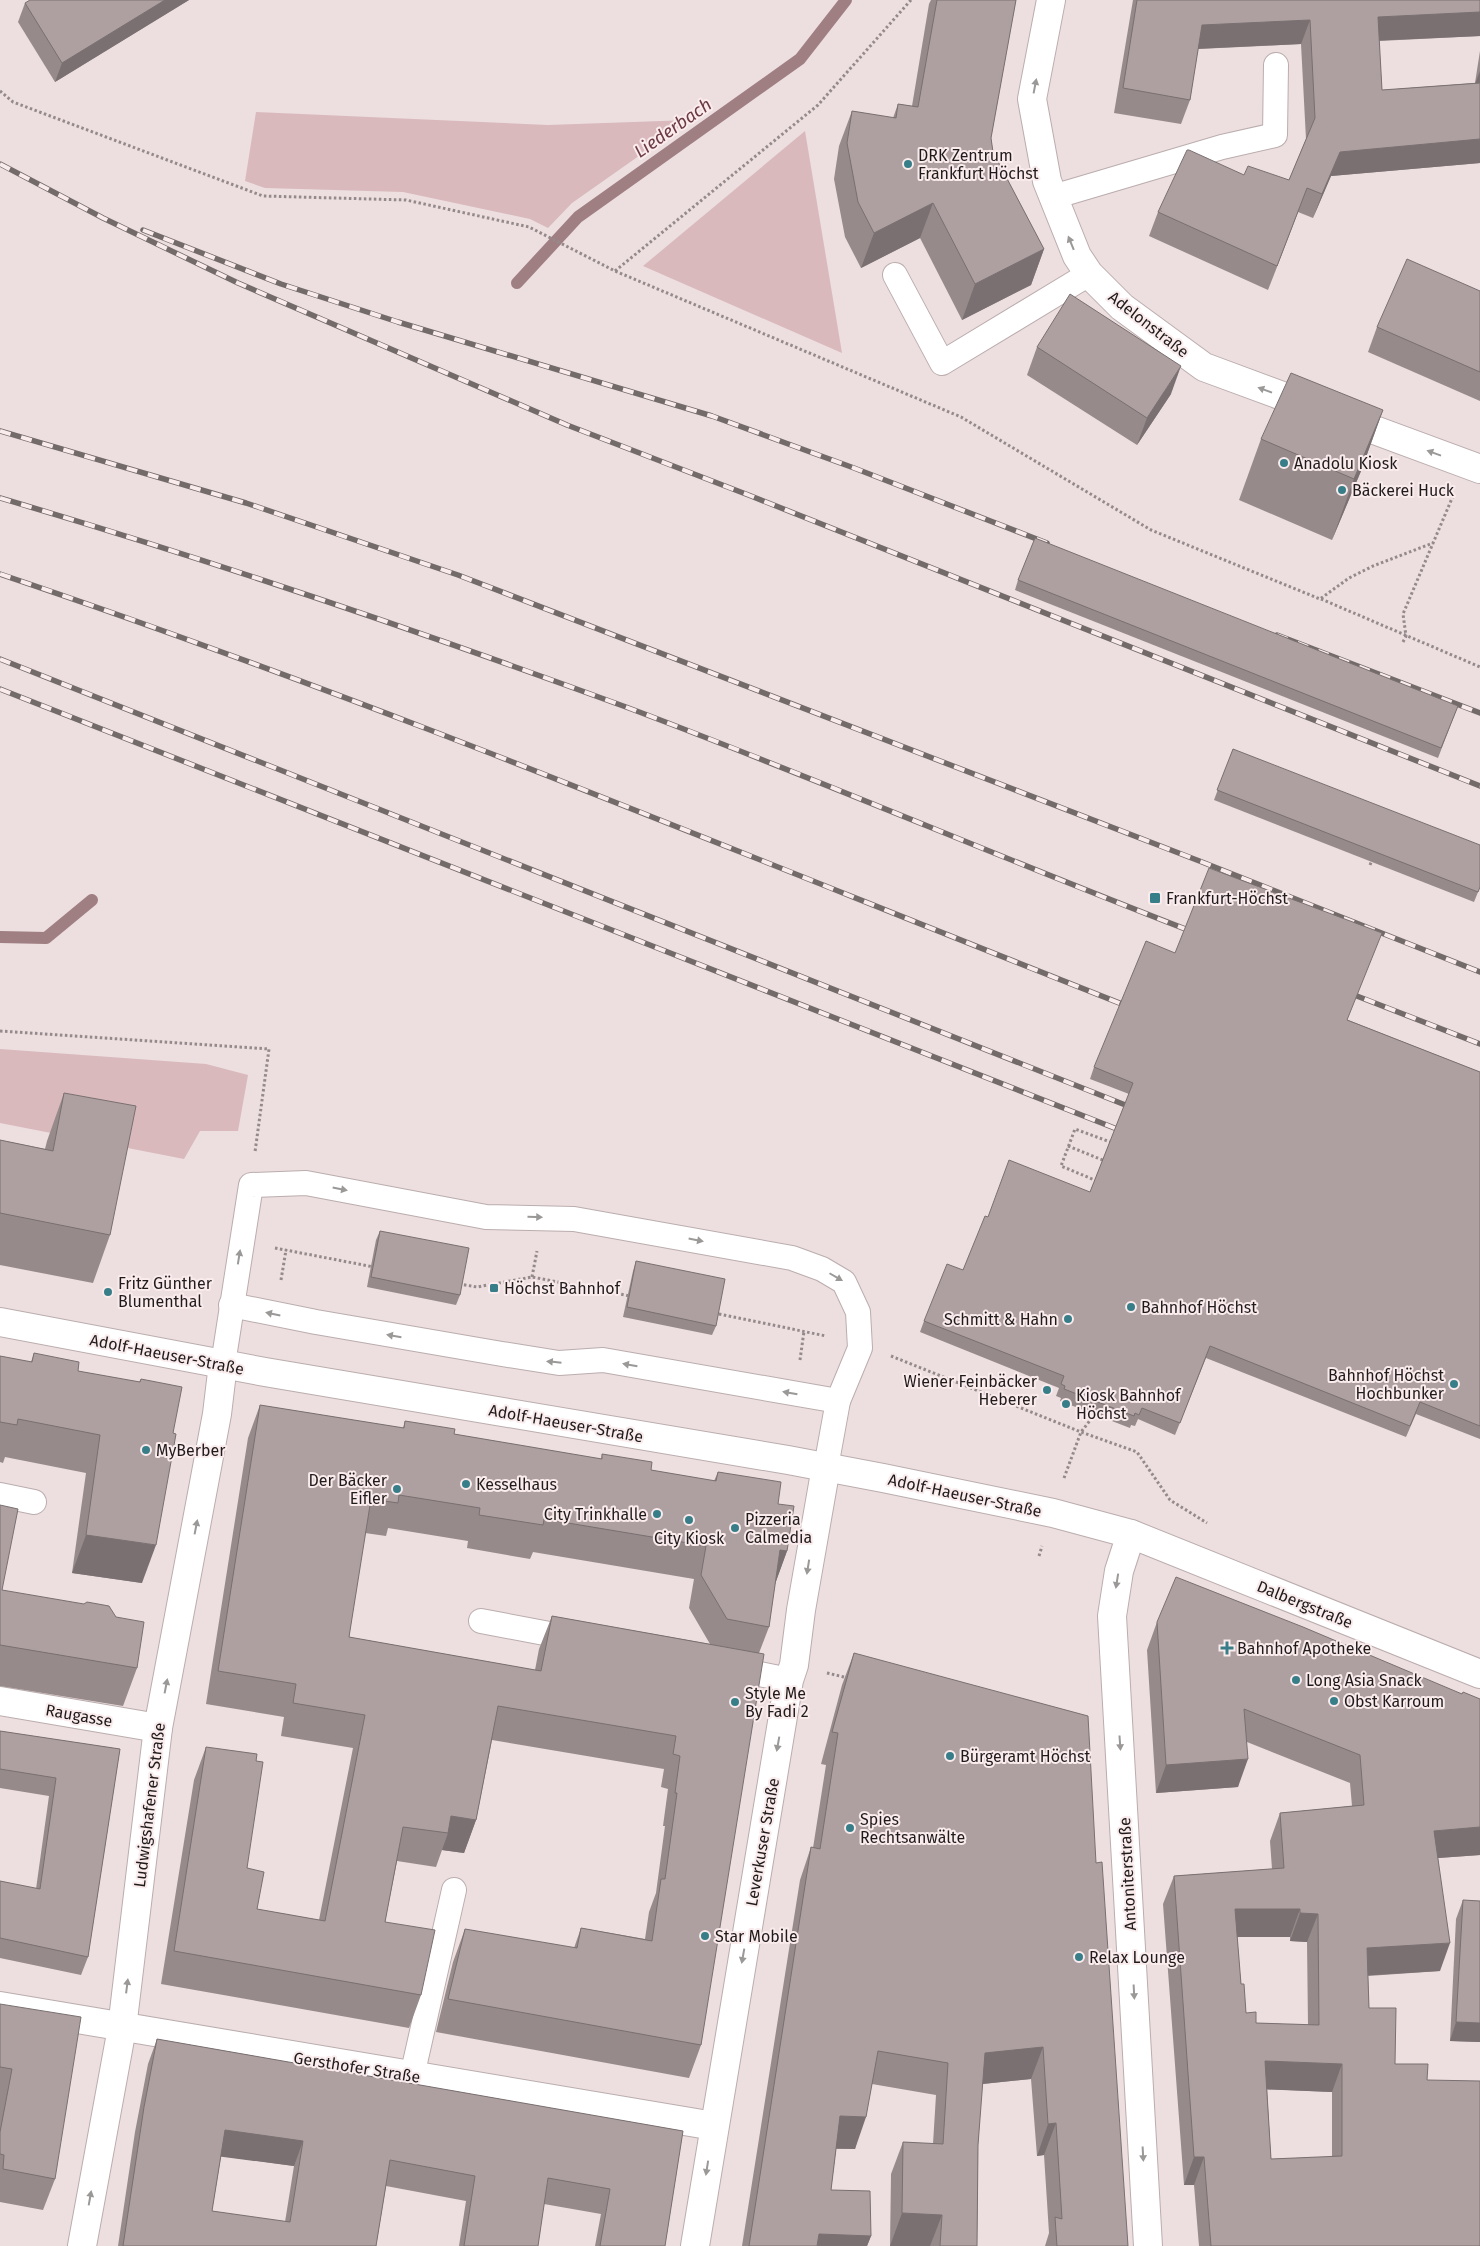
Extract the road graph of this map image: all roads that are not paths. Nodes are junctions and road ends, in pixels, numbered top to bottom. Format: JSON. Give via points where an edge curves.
{"nodes":[{"id":1,"x":1051,"y":0,"type":"edge"},
{"id":2,"x":1276,"y":65,"type":"dead end"},
{"id":3,"x":1054,"y":198,"type":"junction"},
{"id":4,"x":1089,"y":274,"type":"junction"},
{"id":5,"x":895,"y":276,"type":"dead end"},
{"id":6,"x":1473,"y":467,"type":"edge"},
{"id":7,"x":231,"y":1305,"type":"junction"},
{"id":8,"x":0,"y":1322,"type":"edge"},
{"id":9,"x":223,"y":1364,"type":"junction"},
{"id":10,"x":838,"y":1401,"type":"junction"},
{"id":11,"x":826,"y":1467,"type":"junction"},
{"id":12,"x":0,"y":1495,"type":"edge"},
{"id":13,"x":34,"y":1502,"type":"dead end"},
{"id":14,"x":1130,"y":1534,"type":"junction"},
{"id":15,"x":481,"y":1621,"type":"dead end"},
{"id":16,"x":594,"y":1643,"type":"edge"},
{"id":17,"x":707,"y":1664,"type":"edge"},
{"id":18,"x":792,"y":1672,"type":"junction"},
{"id":19,"x":1480,"y":1674,"type":"edge"},
{"id":20,"x":0,"y":1701,"type":"edge"},
{"id":21,"x":158,"y":1728,"type":"junction"},
{"id":22,"x":454,"y":1890,"type":"dead end"},
{"id":23,"x":0,"y":2006,"type":"edge"},
{"id":24,"x":122,"y":2028,"type":"junction"},
{"id":25,"x":412,"y":2076,"type":"junction"},
{"id":26,"x":714,"y":2126,"type":"junction"},
{"id":27,"x":82,"y":2246,"type":"edge"},
{"id":28,"x":695,"y":2246,"type":"edge"},
{"id":29,"x":1148,"y":2246,"type":"edge"}],
"edges":[{"from":3,"to":1,"type":"street","name":"Adelonstraße","one_way":true,"via":[[1047,181],[1032,99]]},
{"from":2,"to":3,"type":"lane","via":[[1275,135],[1222,147]]},
{"from":4,"to":3,"type":"street","name":"Adelonstraße","one_way":true,"via":[[1077,256]]},
{"from":4,"to":5,"type":"lane","via":[[942,363]]},
{"from":6,"to":4,"type":"street","name":"Adelonstraße","one_way":true,"via":[[1204,367],[1122,307]]},
{"from":7,"to":9,"type":"lane"},
{"from":10,"to":7,"type":"lane","one_way":true,"via":[[603,1360],[559,1363],[502,1354]]},
{"from":7,"to":10,"type":"lane","one_way":true,"via":[[251,1185],[306,1183],[486,1217],[574,1218],[792,1258],[822,1269],[844,1282],[858,1312],[860,1348]]},
{"from":8,"to":9,"type":"street","name":"Adolf-Haeuser-Straße"},
{"from":9,"to":11,"type":"street","name":"Adolf-Haeuser-Straße"},
{"from":21,"to":9,"type":"street","name":"Ludwigshafener Straße","one_way":true,"via":[[217,1414]]},
{"from":10,"to":11,"type":"lane"},
{"from":11,"to":14,"type":"street","name":"Adolf-Haeuser-Straße","via":[[1053,1513]]},
{"from":11,"to":18,"type":"street","name":"Leverkuser Straße","one_way":true},
{"from":12,"to":13,"type":"lane"},
{"from":14,"to":19,"type":"street","name":"Dalbergstraße"},
{"from":14,"to":29,"type":"street","name":"Antoniterstraße","one_way":true,"via":[[1119,1571],[1112,1616]]},
{"from":15,"to":16,"type":"lane"},
{"from":17,"to":18,"type":"lane"},
{"from":18,"to":26,"type":"street","name":"Leverkuser Straße","one_way":true},
{"from":20,"to":21,"type":"street","name":"Raugasse"},
{"from":24,"to":21,"type":"street","name":"Ludwigshafener Straße","one_way":true},
{"from":22,"to":25,"type":"lane"},
{"from":23,"to":24,"type":"street","name":"Gersthofer Straße"},
{"from":24,"to":25,"type":"street","name":"Gersthofer Straße"},
{"from":27,"to":24,"type":"street","name":"Ludwigshafener Straße","one_way":true},
{"from":25,"to":26,"type":"street","name":"Gersthofer Straße"},
{"from":26,"to":28,"type":"street","name":"Leverkuser Straße","one_way":true}]}
